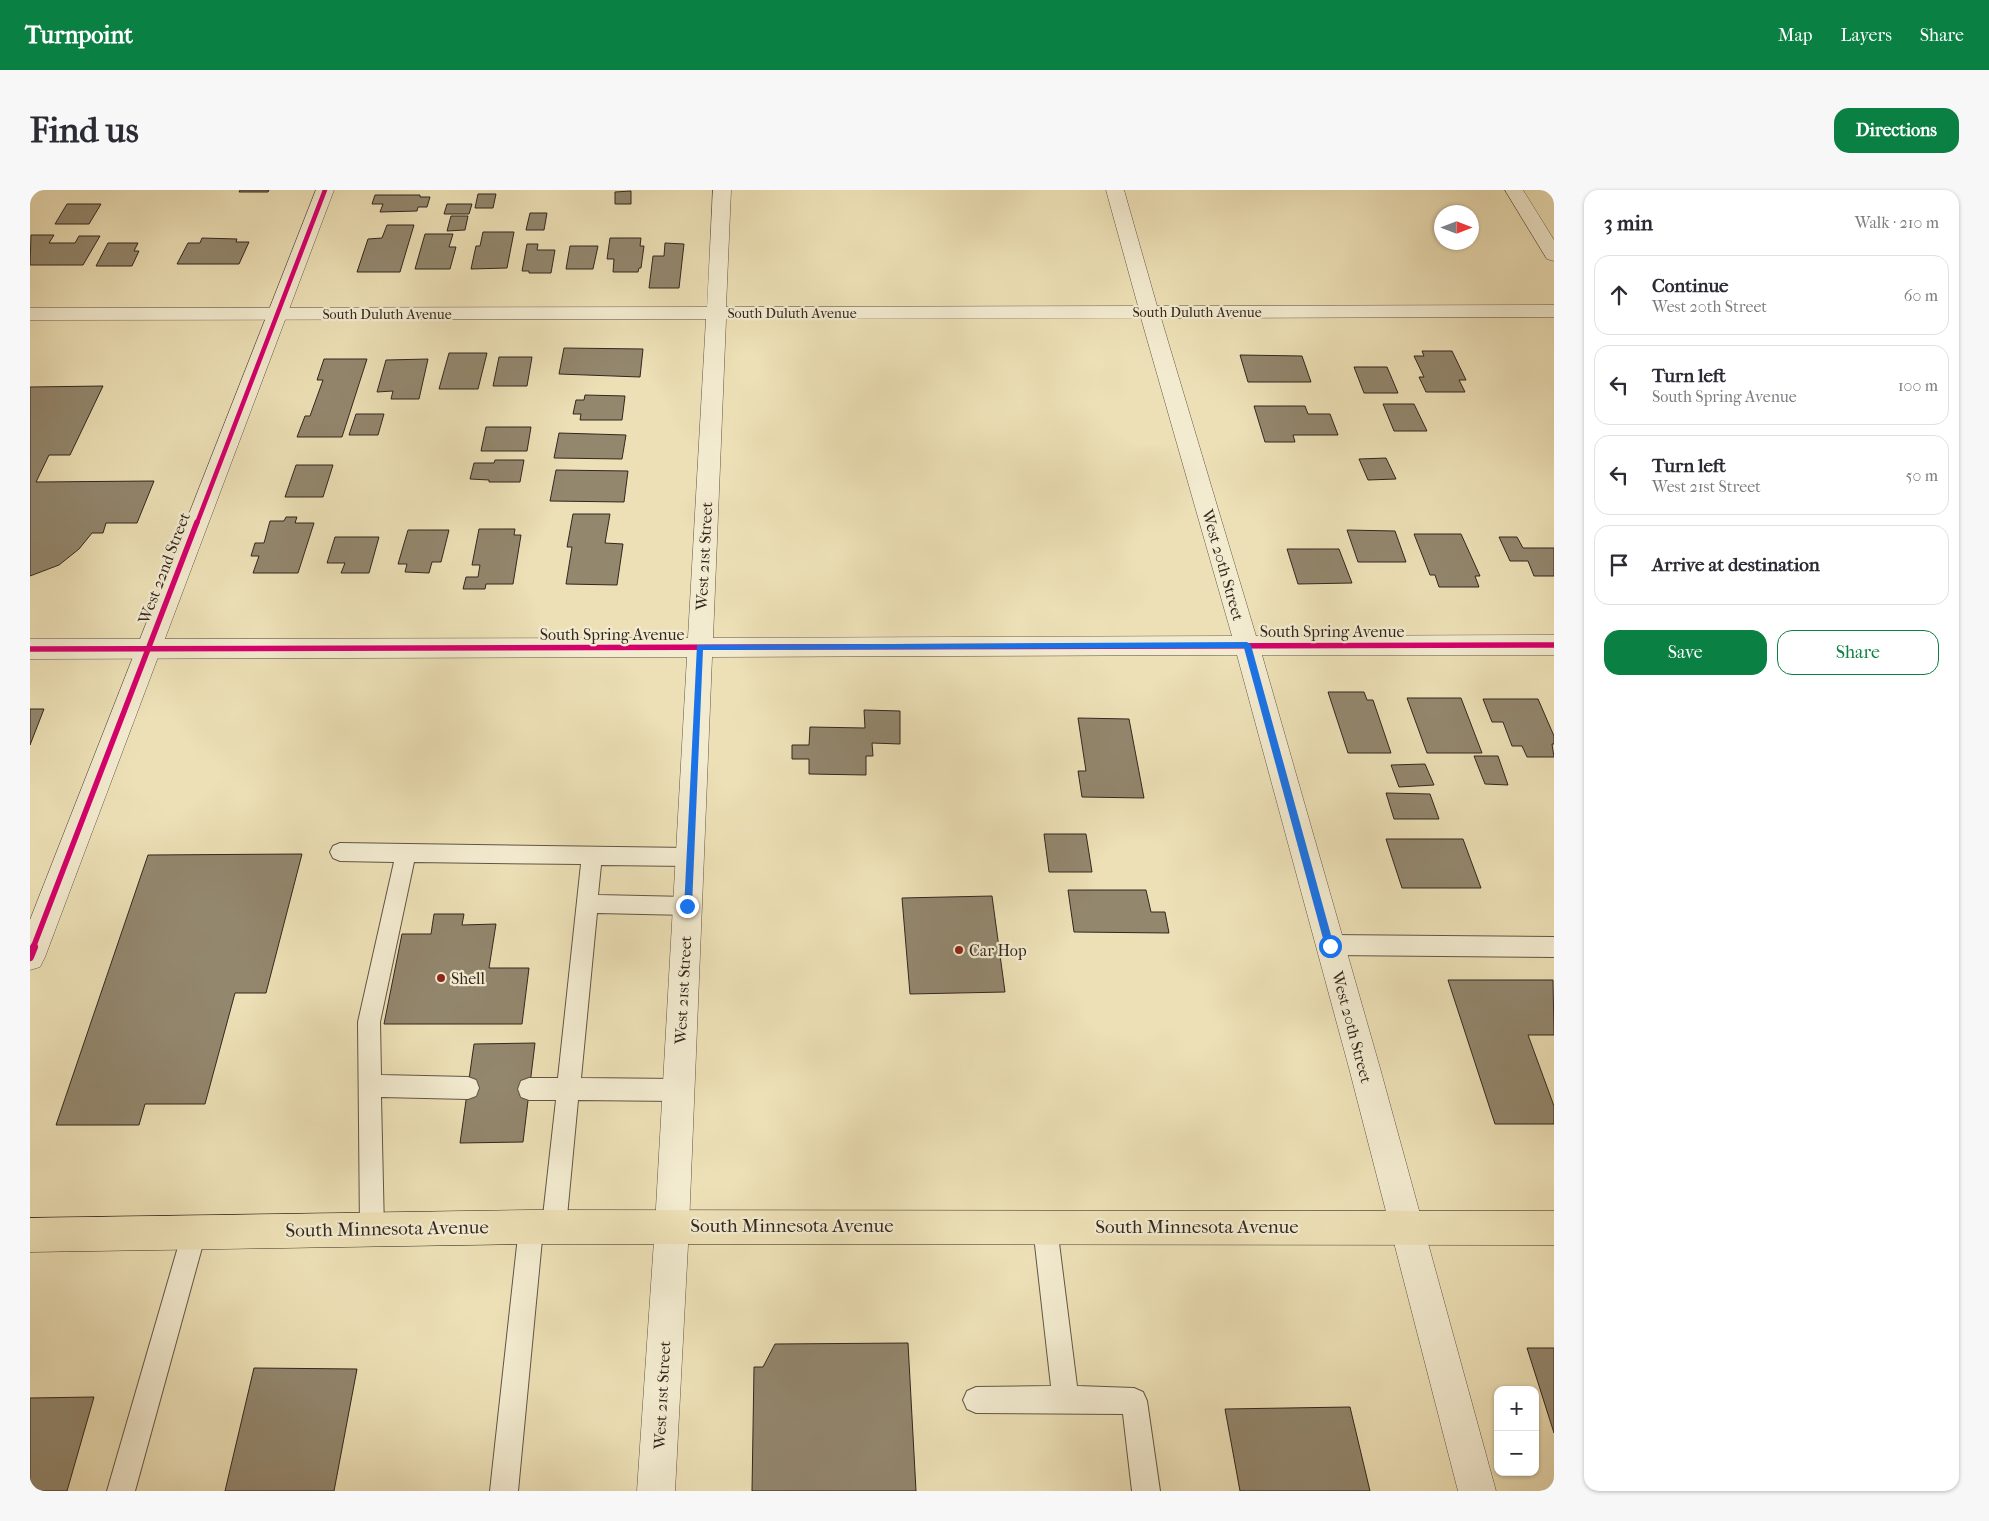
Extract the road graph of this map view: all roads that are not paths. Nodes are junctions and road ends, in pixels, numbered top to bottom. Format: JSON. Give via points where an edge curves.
{"nodes":[{"id":1,"x":325,"y":190,"type":"edge"},
{"id":2,"x":722,"y":190,"type":"edge"},
{"id":3,"x":1116,"y":190,"type":"edge"},
{"id":4,"x":1514,"y":190,"type":"edge"},
{"id":5,"x":1554,"y":255,"type":"edge"},
{"id":6,"x":1554,"y":311,"type":"edge"},
{"id":7,"x":1149,"y":312,"type":"junction"},
{"id":8,"x":30,"y":314,"type":"edge"},
{"id":9,"x":277,"y":314,"type":"junction"},
{"id":10,"x":716,"y":314,"type":"junction"},
{"id":11,"x":1247,"y":645,"type":"junction"},
{"id":12,"x":1554,"y":645,"type":"edge"},
{"id":13,"x":700,"y":647,"type":"junction"},
{"id":14,"x":148,"y":648,"type":"junction"},
{"id":15,"x":30,"y":649,"type":"edge"},
{"id":16,"x":340,"y":852,"type":"dead end"},
{"id":17,"x":406,"y":852,"type":"junction"},
{"id":18,"x":592,"y":856,"type":"junction"},
{"id":19,"x":689,"y":857,"type":"junction"},
{"id":20,"x":587,"y":904,"type":"junction"},
{"id":21,"x":687,"y":906,"type":"junction"},
{"id":22,"x":1330,"y":946,"type":"junction"},
{"id":23,"x":1554,"y":946,"type":"edge"},
{"id":24,"x":30,"y":957,"type":"edge"},
{"id":25,"x":370,"y":1086,"type":"junction"},
{"id":26,"x":468,"y":1088,"type":"dead end"},
{"id":27,"x":529,"y":1089,"type":"dead end"},
{"id":28,"x":568,"y":1089,"type":"junction"},
{"id":29,"x":678,"y":1090,"type":"junction"},
{"id":30,"x":672,"y":1226,"type":"junction"},
{"id":31,"x":542,"y":1227,"type":"junction"},
{"id":32,"x":1045,"y":1227,"type":"junction"},
{"id":33,"x":1408,"y":1228,"type":"junction"},
{"id":34,"x":1554,"y":1228,"type":"edge"},
{"id":35,"x":372,"y":1230,"type":"junction"},
{"id":36,"x":194,"y":1233,"type":"junction"},
{"id":37,"x":30,"y":1235,"type":"edge"},
{"id":38,"x":1066,"y":1399,"type":"junction"},
{"id":39,"x":976,"y":1400,"type":"dead end"},
{"id":40,"x":122,"y":1491,"type":"edge"},
{"id":41,"x":504,"y":1491,"type":"edge"},
{"id":42,"x":656,"y":1491,"type":"edge"},
{"id":43,"x":1146,"y":1491,"type":"edge"},
{"id":44,"x":1478,"y":1491,"type":"edge"}],
"edges":[{"from":1,"to":9,"type":"street","name":"West 22nd Street"},
{"from":2,"to":10,"type":"street","name":"West 21st Street"},
{"from":3,"to":7,"type":"street","name":"West 20th Street"},
{"from":4,"to":5,"type":"street"},
{"from":6,"to":7,"type":"street","name":"South Duluth Avenue"},
{"from":7,"to":10,"type":"street","name":"South Duluth Avenue"},
{"from":7,"to":11,"type":"street","name":"West 20th Street"},
{"from":8,"to":9,"type":"street","name":"South Duluth Avenue"},
{"from":9,"to":10,"type":"street","name":"South Duluth Avenue"},
{"from":9,"to":14,"type":"street","name":"West 22nd Street"},
{"from":10,"to":13,"type":"street","name":"West 21st Street"},
{"from":11,"to":12,"type":"street","name":"South Spring Avenue"},
{"from":11,"to":13,"type":"street","name":"South Spring Avenue"},
{"from":11,"to":22,"type":"street","name":"West 20th Street"},
{"from":13,"to":14,"type":"street","name":"South Spring Avenue"},
{"from":13,"to":19,"type":"street","name":"West 21st Street"},
{"from":14,"to":15,"type":"street","name":"South Spring Avenue"},
{"from":14,"to":24,"type":"street","name":"West 22nd Street"},
{"from":16,"to":17,"type":"lane"},
{"from":17,"to":18,"type":"lane"},
{"from":17,"to":25,"type":"lane","via":[[369,1022]]},
{"from":18,"to":19,"type":"lane"},
{"from":18,"to":20,"type":"lane"},
{"from":19,"to":21,"type":"street","name":"West 21st Street"},
{"from":20,"to":21,"type":"lane"},
{"from":20,"to":28,"type":"lane"},
{"from":21,"to":29,"type":"street","name":"West 21st Street"},
{"from":22,"to":23,"type":"lane"},
{"from":22,"to":33,"type":"street","name":"West 20th Street"},
{"from":25,"to":26,"type":"lane"},
{"from":25,"to":35,"type":"lane"},
{"from":27,"to":28,"type":"lane"},
{"from":28,"to":29,"type":"lane"},
{"from":28,"to":31,"type":"lane"},
{"from":29,"to":30,"type":"street","name":"West 21st Street"},
{"from":30,"to":31,"type":"main road","name":"South Minnesota Avenue"},
{"from":30,"to":32,"type":"main road","name":"South Minnesota Avenue"},
{"from":30,"to":42,"type":"street","name":"West 21st Street"},
{"from":31,"to":35,"type":"main road","name":"South Minnesota Avenue"},
{"from":31,"to":41,"type":"lane"},
{"from":32,"to":33,"type":"main road","name":"South Minnesota Avenue"},
{"from":32,"to":38,"type":"lane"},
{"from":33,"to":34,"type":"main road","name":"South Minnesota Avenue"},
{"from":33,"to":44,"type":"street","name":"West 20th Street"},
{"from":35,"to":36,"type":"main road","name":"South Minnesota Avenue"},
{"from":36,"to":37,"type":"main road","name":"South Minnesota Avenue"},
{"from":36,"to":40,"type":"lane"},
{"from":38,"to":39,"type":"lane"},
{"from":38,"to":43,"type":"lane","via":[[1134,1401]]}]}
